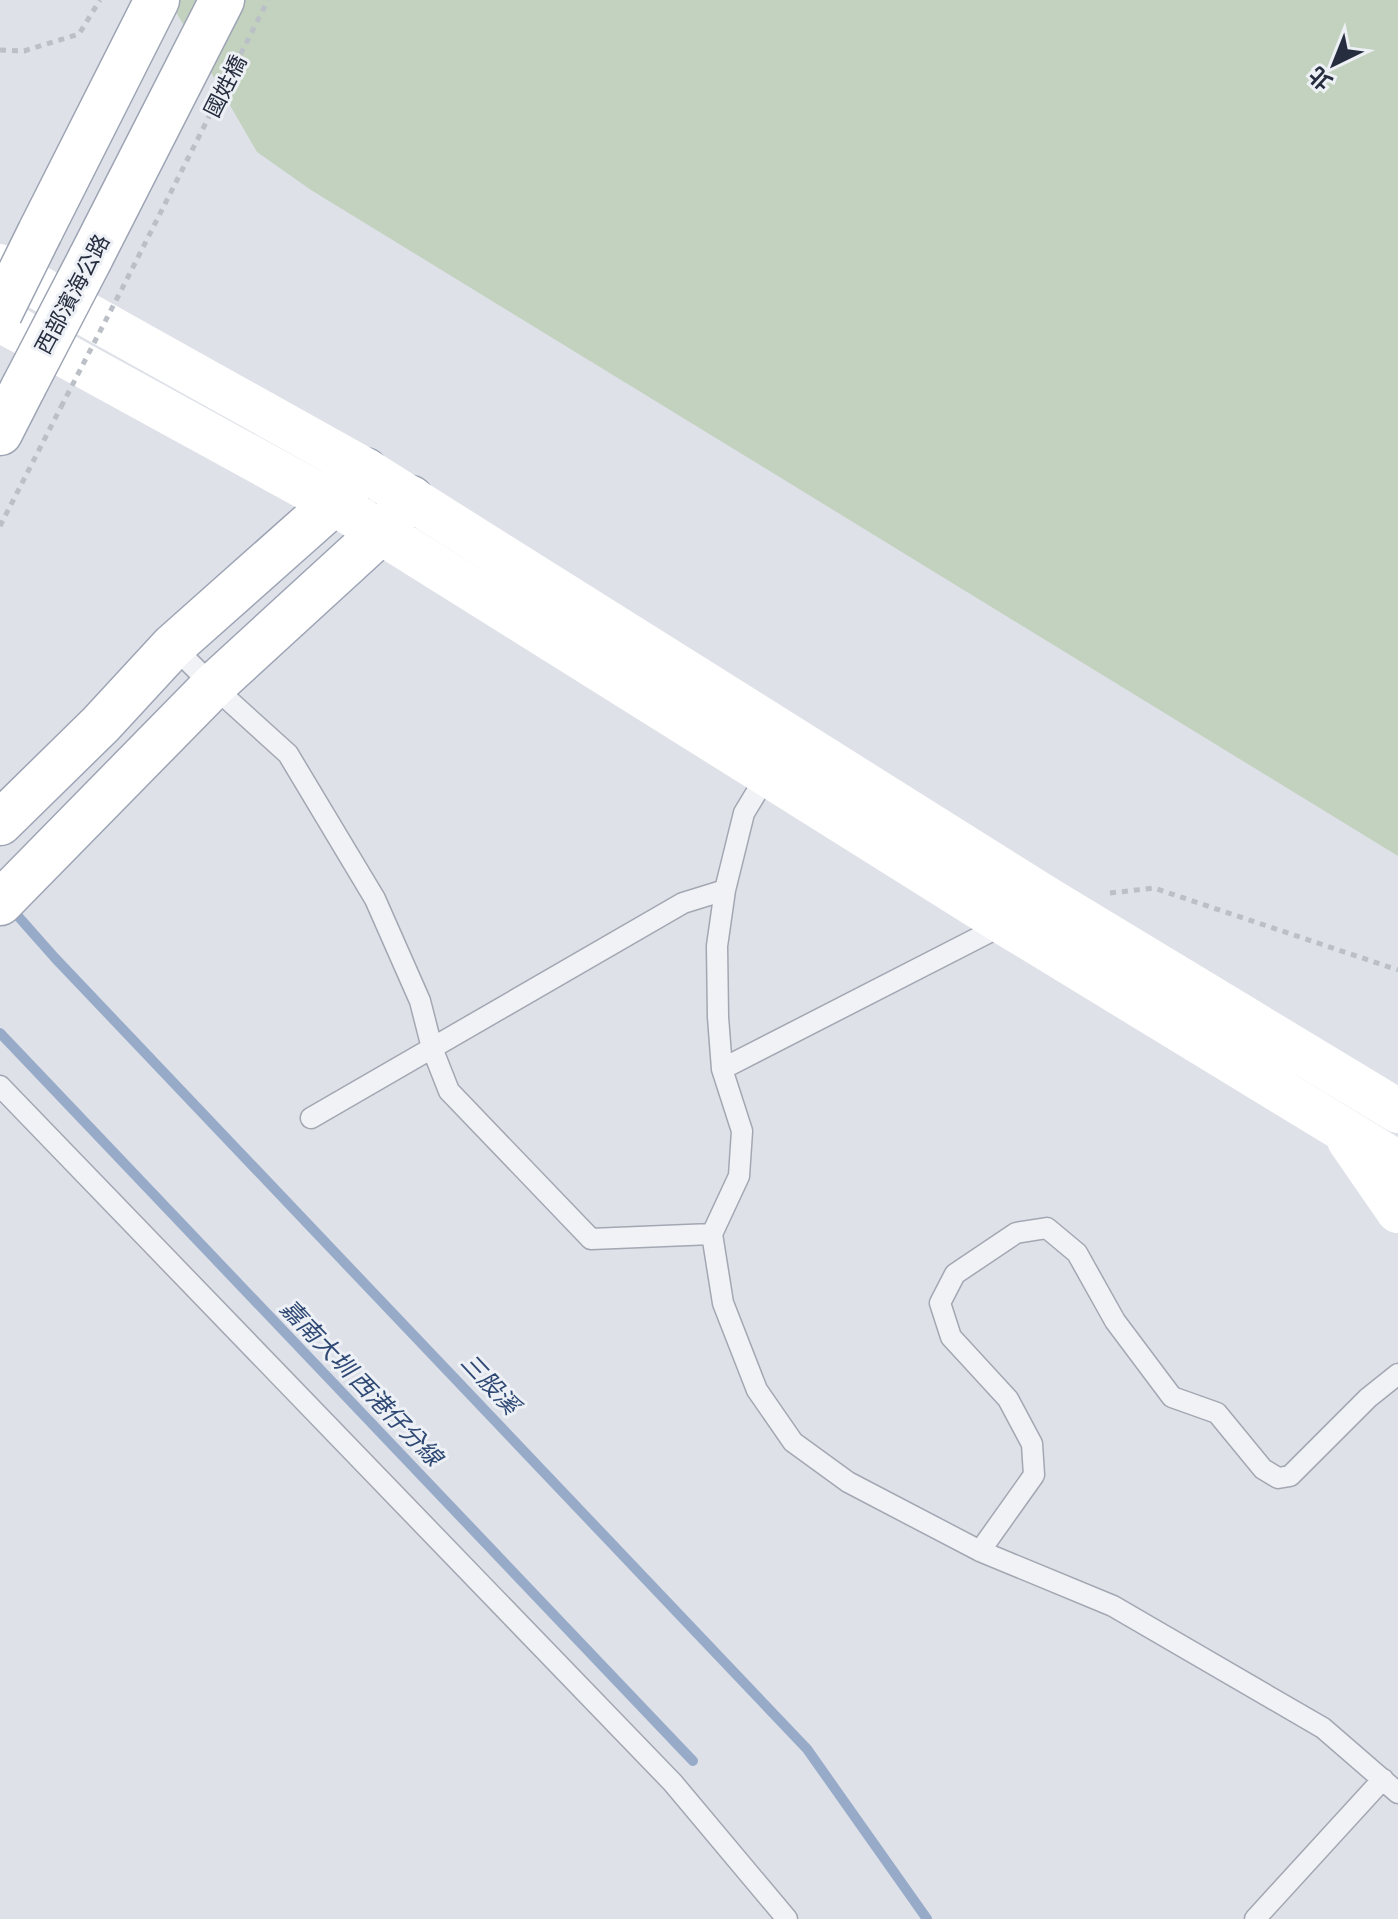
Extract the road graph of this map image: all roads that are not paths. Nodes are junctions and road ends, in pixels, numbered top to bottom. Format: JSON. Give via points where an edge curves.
{"nodes":[{"id":1,"x":157,"y":0,"type":"edge"},
{"id":2,"x":222,"y":0,"type":"edge"},
{"id":3,"x":163,"y":164,"type":"joint"},
{"id":4,"x":0,"y":266,"type":"edge"},
{"id":5,"x":0,"y":313,"type":"edge"},
{"id":6,"x":0,"y":320,"type":"edge"},
{"id":7,"x":0,"y":433,"type":"edge"},
{"id":8,"x":365,"y":470,"type":"junction"},
{"id":9,"x":411,"y":498,"type":"junction"},
{"id":10,"x":334,"y":503,"type":"junction"},
{"id":11,"x":380,"y":533,"type":"junction"},
{"id":12,"x":173,"y":646,"type":"junction"},
{"id":13,"x":213,"y":686,"type":"junction"},
{"id":14,"x":789,"y":738,"type":"junction"},
{"id":15,"x":767,"y":775,"type":"junction"},
{"id":16,"x":0,"y":823,"type":"edge"},
{"id":17,"x":14,"y":888,"type":"edge"},
{"id":18,"x":725,"y":890,"type":"junction"},
{"id":19,"x":1049,"y":900,"type":"junction"},
{"id":20,"x":1006,"y":924,"type":"junction"},
{"id":21,"x":432,"y":1048,"type":"junction"},
{"id":22,"x":1294,"y":1049,"type":"junction"},
{"id":23,"x":722,"y":1069,"type":"junction"},
{"id":24,"x":0,"y":1086,"type":"edge"},
{"id":25,"x":1398,"y":1111,"type":"edge"},
{"id":26,"x":311,"y":1118,"type":"dead end"},
{"id":27,"x":1343,"y":1130,"type":"junction"},
{"id":28,"x":1398,"y":1163,"type":"edge"},
{"id":29,"x":1398,"y":1211,"type":"edge"},
{"id":30,"x":712,"y":1234,"type":"junction"},
{"id":31,"x":1398,"y":1374,"type":"edge"},
{"id":32,"x":980,"y":1551,"type":"junction"},
{"id":33,"x":1390,"y":1786,"type":"edge"},
{"id":34,"x":787,"y":1919,"type":"edge"},
{"id":35,"x":1255,"y":1919,"type":"edge"}],
"edges":[{"from":1,"to":5,"type":"main road","bridge":true},
{"from":2,"to":3,"type":"main road","name":"國姓橋"},
{"from":3,"to":7,"type":"main road","name":"西部濱海公路","bridge":true,"via":[[43,397]]},
{"from":4,"to":8,"type":"main road"},
{"from":6,"to":10,"type":"main road"},
{"from":8,"to":9,"type":"main road"},
{"from":8,"to":10,"type":"main road"},
{"from":9,"to":11,"type":"main road"},
{"from":9,"to":14,"type":"main road"},
{"from":10,"to":11,"type":"main road"},
{"from":10,"to":12,"type":"main road"},
{"from":11,"to":13,"type":"main road"},
{"from":11,"to":15,"type":"main road"},
{"from":12,"to":13,"type":"lane"},
{"from":12,"to":16,"type":"main road"},
{"from":13,"to":17,"type":"main road"},
{"from":13,"to":21,"type":"lane","via":[[288,754],[375,899],[420,1001]]},
{"from":14,"to":15,"type":"lane"},
{"from":14,"to":19,"type":"main road"},
{"from":15,"to":18,"type":"lane","via":[[744,813]]},
{"from":15,"to":20,"type":"main road"},
{"from":18,"to":21,"type":"lane","via":[[683,903]]},
{"from":18,"to":23,"type":"lane","via":[[717,946]]},
{"from":19,"to":20,"type":"lane"},
{"from":19,"to":22,"type":"main road"},
{"from":20,"to":23,"type":"lane"},
{"from":20,"to":27,"type":"main road"},
{"from":21,"to":26,"type":"lane"},
{"from":21,"to":30,"type":"lane","via":[[449,1091],[591,1239]]},
{"from":22,"to":25,"type":"main road"},
{"from":22,"to":27,"type":"main road"},
{"from":23,"to":30,"type":"lane","via":[[742,1131],[739,1176]]},
{"from":24,"to":34,"type":"lane","via":[[673,1783]]},
{"from":27,"to":28,"type":"main road"},
{"from":27,"to":29,"type":"main road"},
{"from":30,"to":32,"type":"lane","via":[[723,1303],[757,1390],[793,1442],[848,1482]]},
{"from":31,"to":32,"type":"lane","via":[[1290,1476],[1278,1478],[1263,1469],[1217,1413],[1172,1397],[1115,1321],[1077,1253],[1047,1228],[1016,1233],[955,1274],[940,1303],[951,1337],[1008,1399],[1032,1444],[1034,1475]]},
{"from":32,"to":33,"type":"lane","via":[[1113,1606],[1323,1728]]},
{"from":33,"to":35,"type":"lane"}]}
